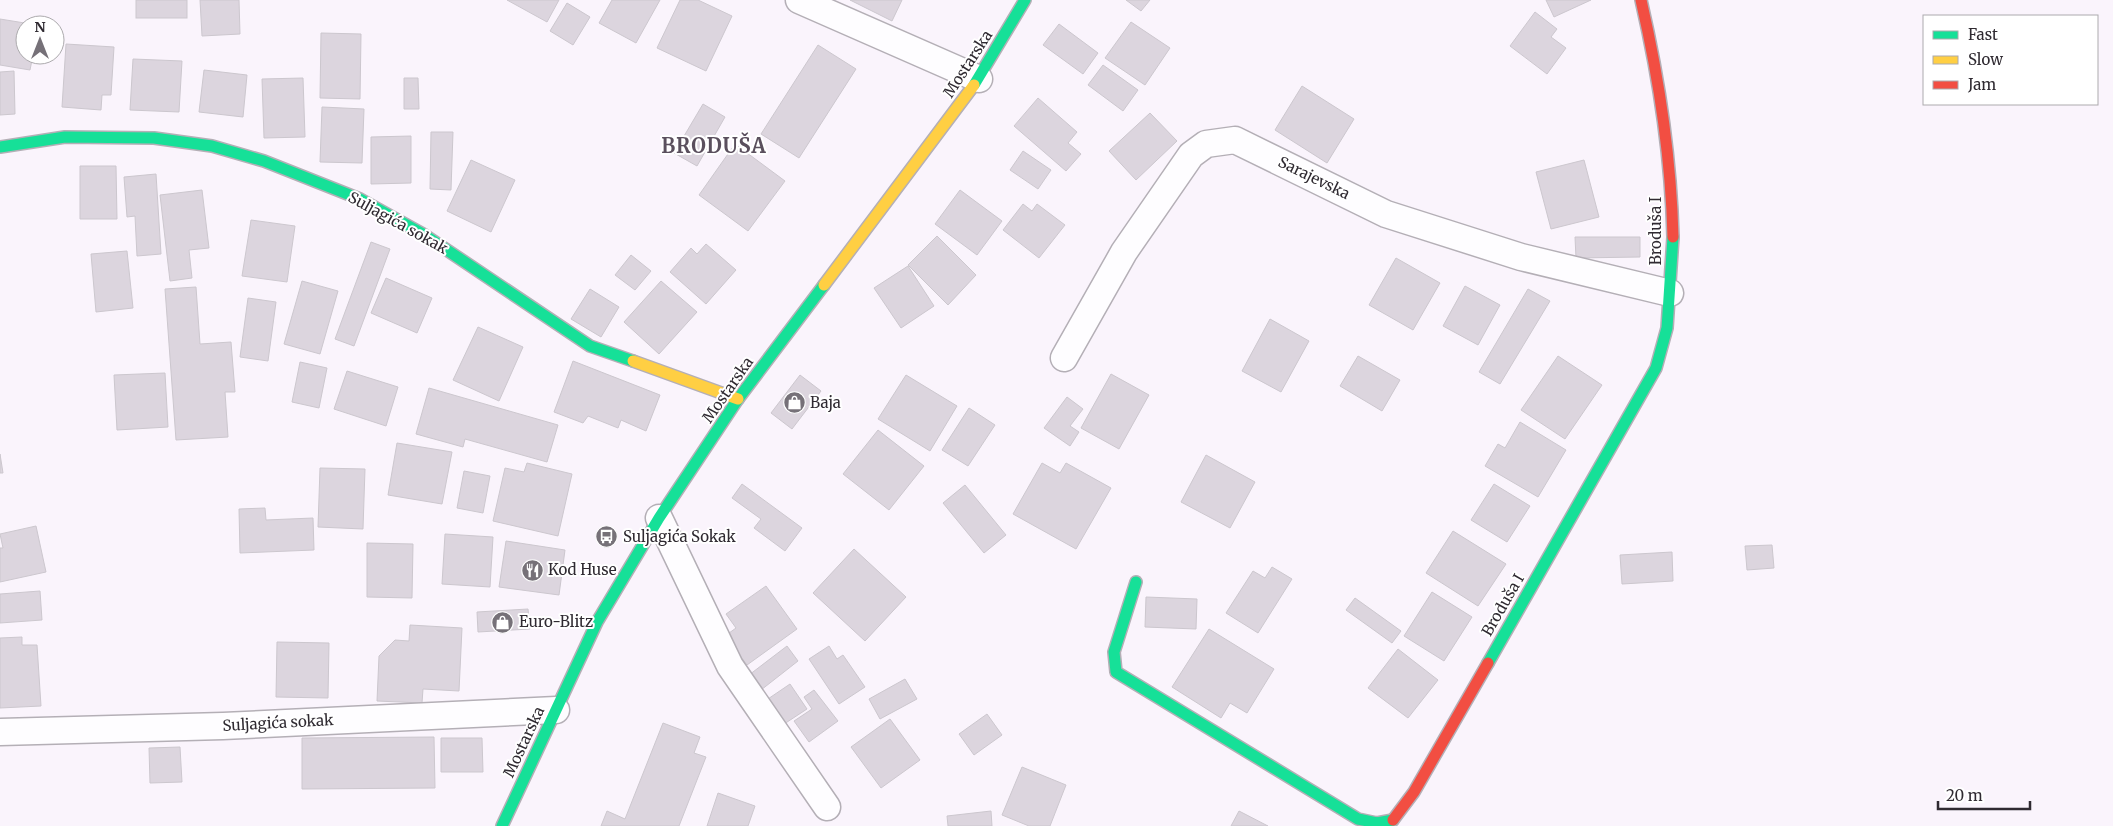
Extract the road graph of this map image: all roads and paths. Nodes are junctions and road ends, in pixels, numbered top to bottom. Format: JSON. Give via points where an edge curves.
{"nodes":[{"id":1,"x":799,"y":0,"type":"edge"},
{"id":2,"x":1025,"y":0,"type":"edge"},
{"id":3,"x":1641,"y":0,"type":"edge"},
{"id":4,"x":979,"y":79,"type":"junction"},
{"id":5,"x":0,"y":147,"type":"edge"},
{"id":6,"x":1670,"y":293,"type":"junction"},
{"id":7,"x":1064,"y":358,"type":"dead end"},
{"id":8,"x":738,"y":399,"type":"junction"},
{"id":9,"x":659,"y":518,"type":"junction"},
{"id":10,"x":1136,"y":582,"type":"dead end"},
{"id":11,"x":556,"y":710,"type":"junction"},
{"id":12,"x":0,"y":732,"type":"edge"},
{"id":13,"x":827,"y":807,"type":"dead end"},
{"id":14,"x":502,"y":826,"type":"edge"}],
"edges":[{"from":1,"to":4,"type":"street"},
{"from":2,"to":4,"type":"street","name":"Mostarska"},
{"from":3,"to":6,"type":"street","name":"Broduša I","via":[[1664,120],[1673,207]]},
{"from":4,"to":8,"type":"street","name":"Mostarska"},
{"from":5,"to":8,"type":"street","name":"Suljagića sokak","via":[[65,137],[154,138],[212,146],[264,161],[360,199],[423,234],[590,346]]},
{"from":6,"to":7,"type":"street","name":"Sarajevska","via":[[1522,257],[1386,214],[1235,140],[1206,144],[1191,155],[1124,252]]},
{"from":6,"to":10,"type":"street","name":"Broduša I","via":[[1667,330],[1656,368],[1419,783],[1394,820],[1377,823],[1358,819],[1116,672],[1114,652]]},
{"from":8,"to":9,"type":"street","name":"Mostarska"},
{"from":9,"to":11,"type":"street","name":"Mostarska","via":[[597,622]]},
{"from":9,"to":13,"type":"street","via":[[730,666]]},
{"from":11,"to":12,"type":"street","name":"Suljagića sokak"},
{"from":11,"to":14,"type":"street","name":"Mostarska"}]}
